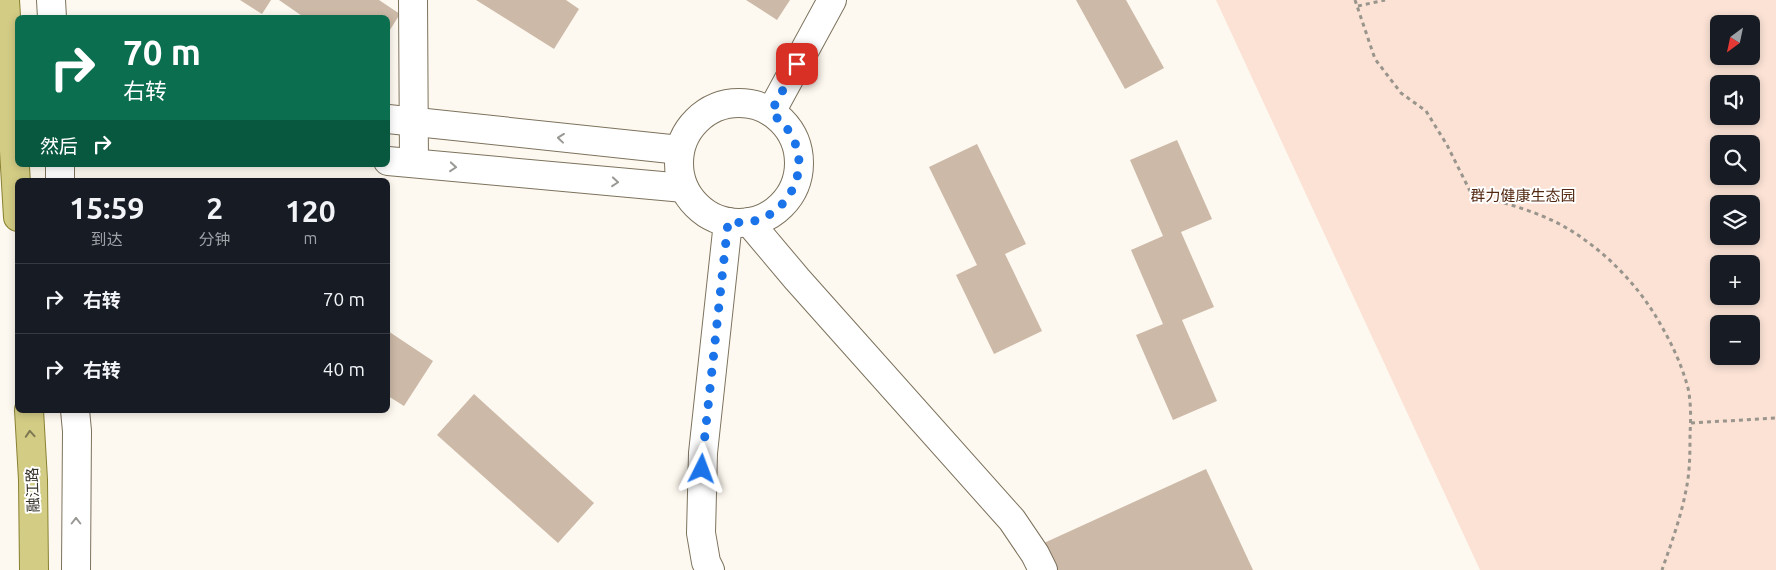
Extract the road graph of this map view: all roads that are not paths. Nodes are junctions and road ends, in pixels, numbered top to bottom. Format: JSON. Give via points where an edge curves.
{"nodes":[{"id":1,"x":5,"y":0,"type":"edge"},
{"id":2,"x":51,"y":0,"type":"edge"},
{"id":3,"x":413,"y":0,"type":"edge"},
{"id":4,"x":832,"y":0,"type":"edge"},
{"id":5,"x":52,"y":15,"type":"edge"},
{"id":6,"x":771,"y":112,"type":"junction"},
{"id":7,"x":390,"y":119,"type":"edge"},
{"id":8,"x":414,"y":122,"type":"junction"},
{"id":9,"x":680,"y":150,"type":"junction"},
{"id":10,"x":401,"y":162,"type":"edge"},
{"id":11,"x":15,"y":167,"type":"edge"},
{"id":12,"x":684,"y":188,"type":"junction"},
{"id":13,"x":739,"y":222,"type":"junction"},
{"id":14,"x":28,"y":413,"type":"edge"},
{"id":15,"x":75,"y":413,"type":"edge"},
{"id":16,"x":34,"y":570,"type":"edge"},
{"id":17,"x":76,"y":570,"type":"edge"},
{"id":18,"x":710,"y":570,"type":"edge"},
{"id":19,"x":1043,"y":570,"type":"edge"}],
"edges":[{"from":1,"to":11,"type":"main road"},
{"from":2,"to":5,"type":"street"},
{"from":3,"to":8,"type":"street"},
{"from":4,"to":6,"type":"street"},
{"from":6,"to":9,"type":"street","via":[[754,104],[734,103],[715,107],[699,117],[686,132]]},
{"from":6,"to":13,"type":"street","via":[[786,126],[796,144],[799,164],[795,185],[784,202],[768,215]]},
{"from":7,"to":8,"type":"street"},
{"from":9,"to":8,"type":"street","one_way":true},
{"from":8,"to":10,"type":"street"},
{"from":9,"to":12,"type":"street","via":[[678,170]]},
{"from":10,"to":12,"type":"street","one_way":true},
{"from":12,"to":13,"type":"street","via":[[695,204],[710,216]]},
{"from":13,"to":18,"type":"street","via":[[703,453],[701,533]]},
{"from":13,"to":19,"type":"street","via":[[796,279],[1012,520]]},
{"from":16,"to":14,"type":"main road","name":"融江路","one_way":true},
{"from":17,"to":15,"type":"street","one_way":true}]}
